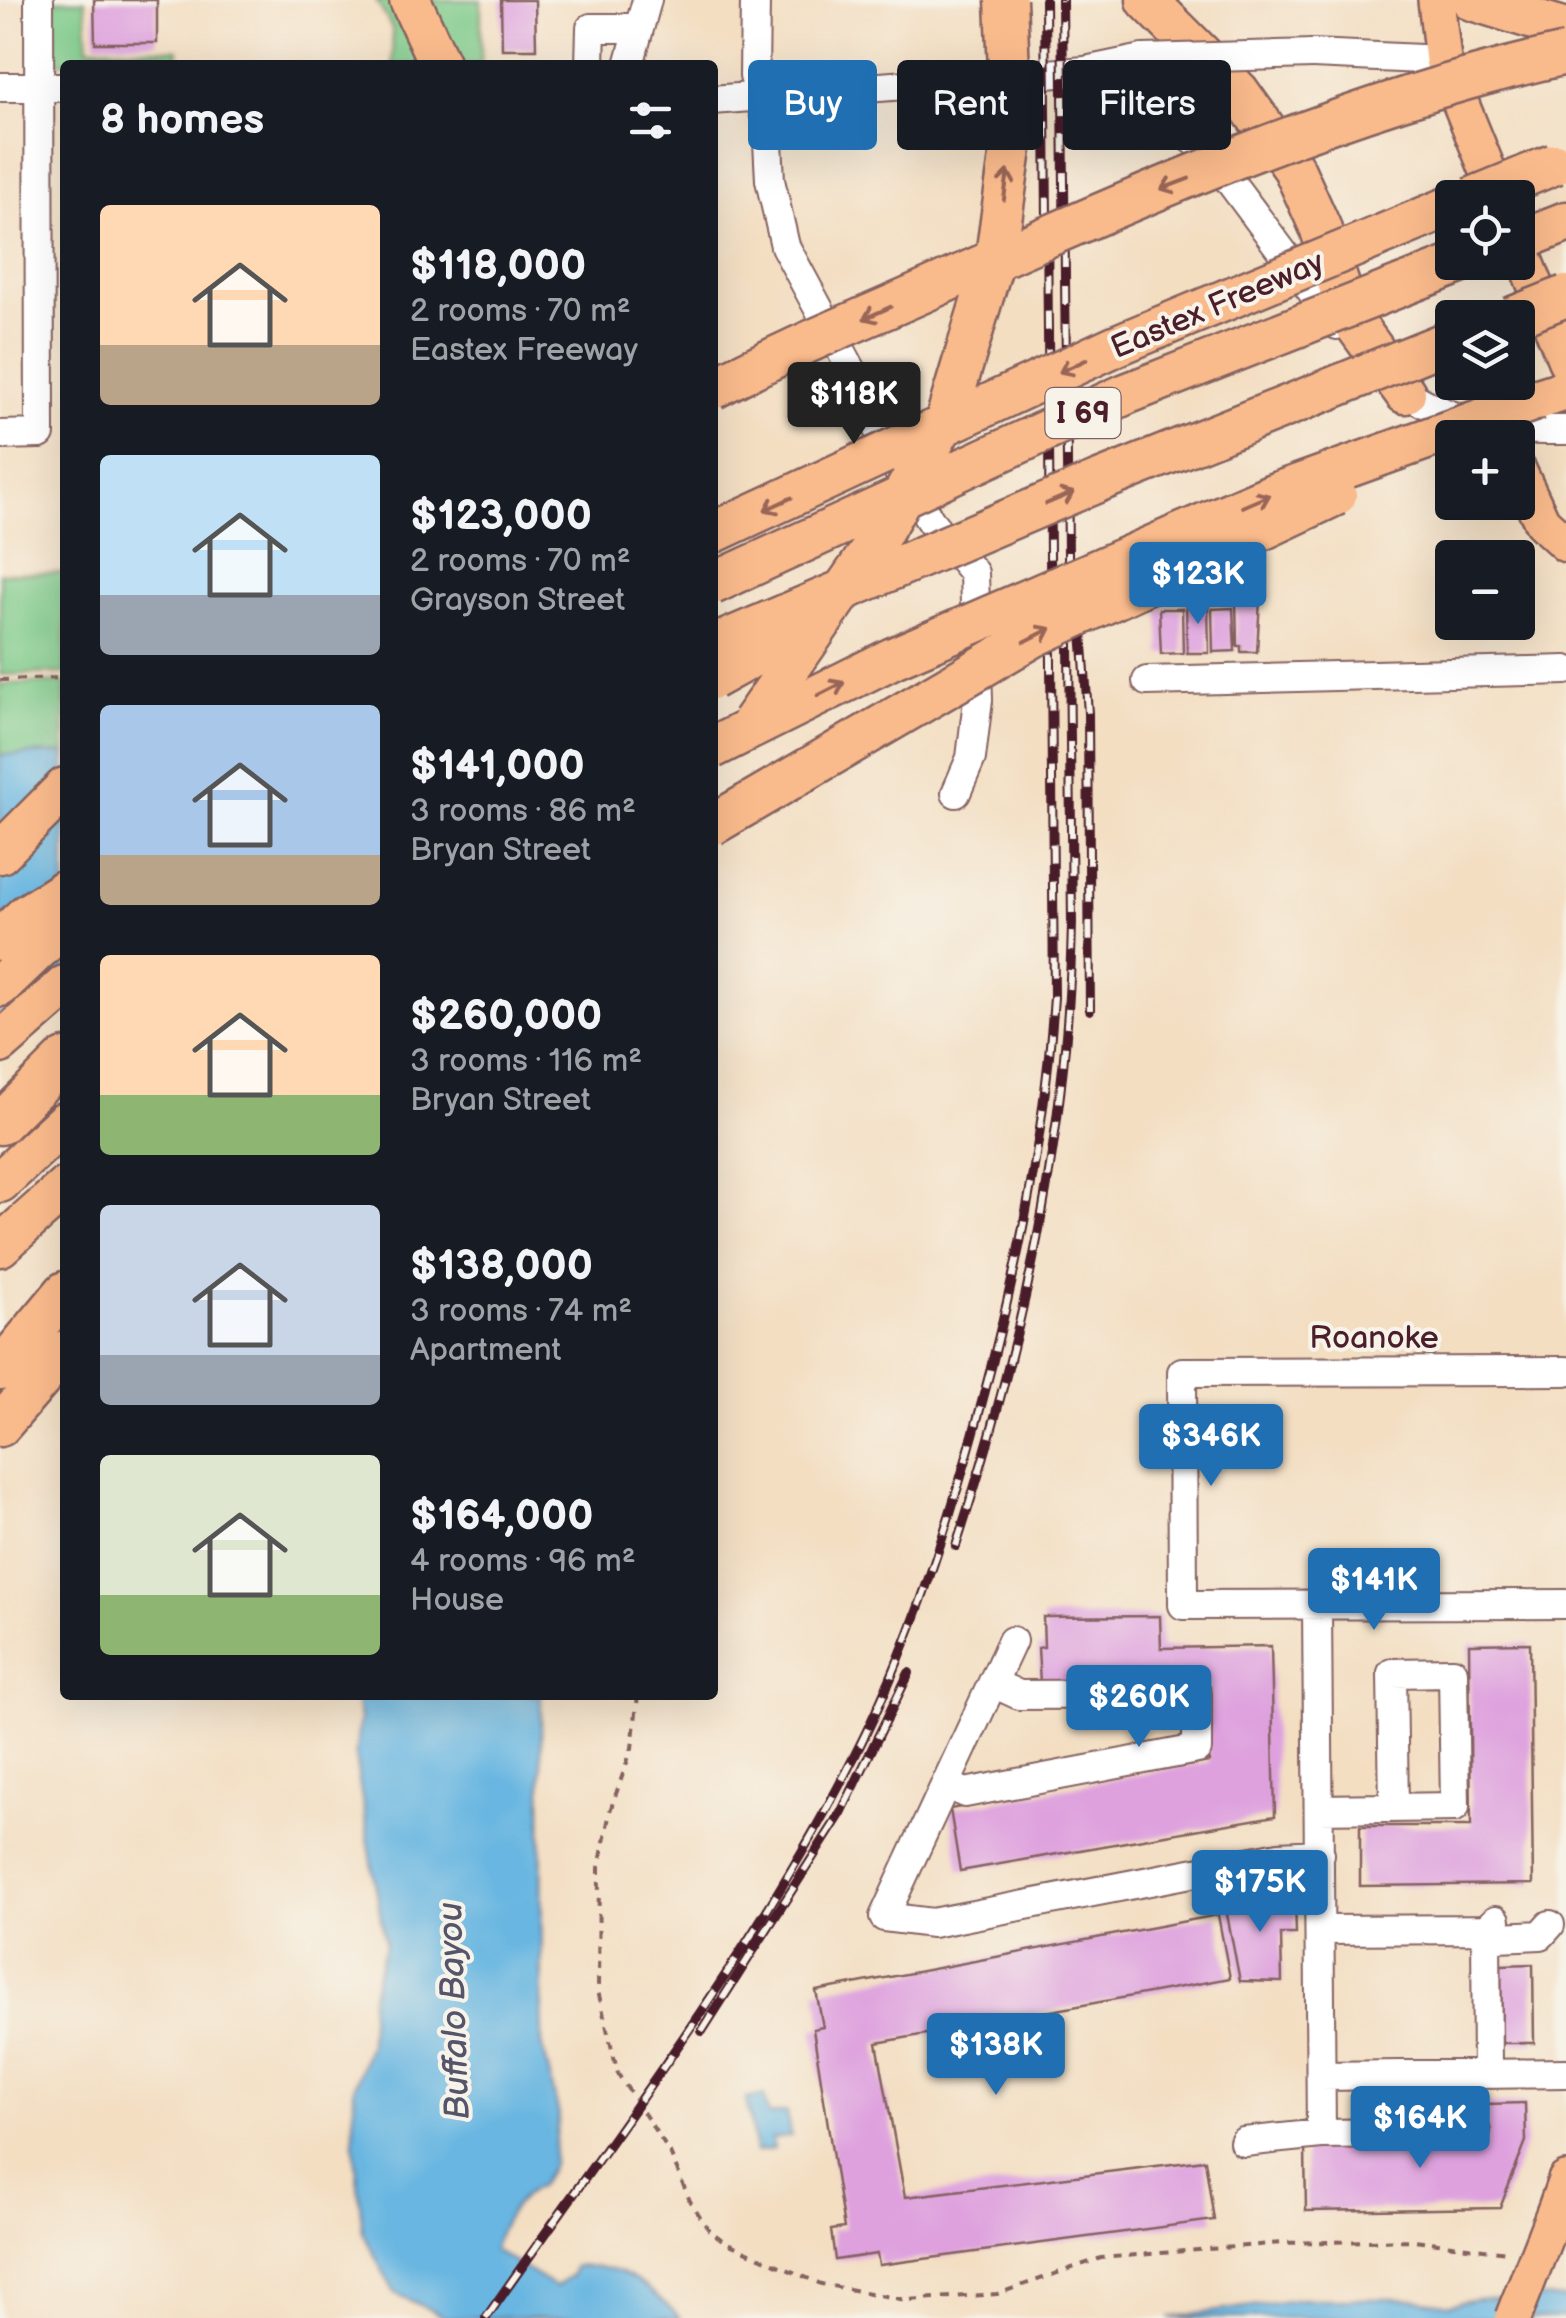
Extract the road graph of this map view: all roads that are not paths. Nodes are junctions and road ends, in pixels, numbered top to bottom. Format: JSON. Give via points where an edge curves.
{"nodes":[{"id":1,"x":40,"y":0,"type":"edge"},
{"id":2,"x":410,"y":0,"type":"edge"},
{"id":3,"x":647,"y":0,"type":"edge"},
{"id":4,"x":754,"y":0,"type":"edge"},
{"id":5,"x":1006,"y":0,"type":"edge"},
{"id":6,"x":1147,"y":0,"type":"edge"},
{"id":7,"x":1472,"y":0,"type":"edge"},
{"id":8,"x":639,"y":28,"type":"junction"},
{"id":9,"x":1440,"y":29,"type":"edge"},
{"id":10,"x":1566,"y":29,"type":"edge"},
{"id":11,"x":1566,"y":54,"type":"edge"},
{"id":12,"x":438,"y":60,"type":"edge"},
{"id":13,"x":590,"y":60,"type":"edge"},
{"id":14,"x":630,"y":60,"type":"edge"},
{"id":15,"x":754,"y":60,"type":"edge"},
{"id":16,"x":1134,"y":60,"type":"edge"},
{"id":17,"x":1063,"y":73,"type":"edge"},
{"id":18,"x":0,"y":87,"type":"edge"},
{"id":19,"x":52,"y":87,"type":"edge"},
{"id":20,"x":877,"y":88,"type":"edge"},
{"id":21,"x":748,"y":98,"type":"edge"},
{"id":22,"x":718,"y":100,"type":"edge"},
{"id":23,"x":768,"y":150,"type":"edge"},
{"id":24,"x":1206,"y":150,"type":"edge"},
{"id":25,"x":1566,"y":160,"type":"edge"},
{"id":26,"x":1493,"y":180,"type":"edge"},
{"id":27,"x":1517,"y":180,"type":"edge"},
{"id":28,"x":1435,"y":213,"type":"edge"},
{"id":29,"x":1566,"y":222,"type":"edge"},
{"id":30,"x":1535,"y":234,"type":"edge"},
{"id":31,"x":1435,"y":273,"type":"edge"},
{"id":32,"x":1533,"y":280,"type":"edge"},
{"id":33,"x":1566,"y":296,"type":"edge"},
{"id":34,"x":1535,"y":308,"type":"edge"},
{"id":35,"x":1435,"y":347,"type":"edge"},
{"id":36,"x":1566,"y":362,"type":"edge"},
{"id":37,"x":718,"y":386,"type":"edge"},
{"id":38,"x":1405,"y":394,"type":"junction"},
{"id":39,"x":1552,"y":394,"type":"edge"},
{"id":40,"x":1444,"y":420,"type":"edge"},
{"id":41,"x":1497,"y":420,"type":"edge"},
{"id":42,"x":1535,"y":430,"type":"edge"},
{"id":43,"x":1566,"y":430,"type":"edge"},
{"id":44,"x":0,"y":434,"type":"edge"},
{"id":45,"x":1435,"y":449,"type":"edge"},
{"id":46,"x":1535,"y":507,"type":"edge"},
{"id":47,"x":718,"y":530,"type":"edge"},
{"id":48,"x":970,"y":536,"type":"junction"},
{"id":49,"x":1566,"y":544,"type":"edge"},
{"id":50,"x":718,"y":581,"type":"edge"},
{"id":51,"x":718,"y":643,"type":"edge"},
{"id":52,"x":1566,"y":670,"type":"edge"},
{"id":53,"x":718,"y":676,"type":"edge"},
{"id":54,"x":1147,"y":681,"type":"dead end"},
{"id":55,"x":718,"y":745,"type":"edge"},
{"id":56,"x":718,"y":754,"type":"edge"},
{"id":57,"x":60,"y":793,"type":"edge"},
{"id":58,"x":956,"y":793,"type":"dead end"},
{"id":59,"x":60,"y":801,"type":"edge"},
{"id":60,"x":718,"y":821,"type":"edge"},
{"id":61,"x":11,"y":842,"type":"edge"},
{"id":62,"x":60,"y":893,"type":"edge"},
{"id":63,"x":60,"y":929,"type":"edge"},
{"id":64,"x":0,"y":940,"type":"edge"},
{"id":65,"x":0,"y":986,"type":"edge"},
{"id":66,"x":60,"y":990,"type":"edge"},
{"id":67,"x":0,"y":1043,"type":"edge"},
{"id":68,"x":60,"y":1064,"type":"edge"},
{"id":69,"x":0,"y":1124,"type":"edge"},
{"id":70,"x":60,"y":1127,"type":"edge"},
{"id":71,"x":0,"y":1182,"type":"edge"},
{"id":72,"x":60,"y":1192,"type":"edge"},
{"id":73,"x":0,"y":1246,"type":"edge"},
{"id":74,"x":60,"y":1277,"type":"edge"},
{"id":75,"x":60,"y":1298,"type":"edge"},
{"id":76,"x":0,"y":1343,"type":"edge"},
{"id":77,"x":60,"y":1357,"type":"edge"},
{"id":78,"x":0,"y":1370,"type":"edge"},
{"id":79,"x":1566,"y":1371,"type":"edge"},
{"id":80,"x":0,"y":1426,"type":"edge"},
{"id":81,"x":1317,"y":1604,"type":"junction"},
{"id":82,"x":1566,"y":1604,"type":"edge"},
{"id":83,"x":1012,"y":1642,"type":"dead end"},
{"id":84,"x":993,"y":1682,"type":"junction"},
{"id":85,"x":946,"y":1784,"type":"junction"},
{"id":86,"x":1394,"y":1808,"type":"junction"},
{"id":87,"x":1319,"y":1809,"type":"junction"},
{"id":88,"x":1320,"y":1854,"type":"junction"},
{"id":89,"x":1558,"y":1925,"type":"edge"},
{"id":90,"x":1486,"y":1929,"type":"junction"},
{"id":91,"x":1320,"y":1930,"type":"junction"},
{"id":92,"x":1566,"y":2073,"type":"edge"},
{"id":93,"x":1487,"y":2074,"type":"junction"},
{"id":94,"x":1321,"y":2076,"type":"junction"},
{"id":95,"x":1476,"y":2132,"type":"dead end"},
{"id":96,"x":1321,"y":2134,"type":"junction"},
{"id":97,"x":1244,"y":2142,"type":"dead end"},
{"id":98,"x":1560,"y":2195,"type":"edge"},
{"id":99,"x":1513,"y":2318,"type":"edge"}],
"edges":[{"from":1,"to":19,"type":"street"},
{"from":2,"to":12,"type":"highway"},
{"from":3,"to":8,"type":"street"},
{"from":4,"to":15,"type":"street"},
{"from":56,"to":5,"type":"highway","one_way":true,"bridge":true,"via":[[762,712],[872,550],[946,420],[997,249],[1012,142]]},
{"from":6,"to":38,"type":"highway","via":[[1240,92],[1294,169],[1349,316]]},
{"from":7,"to":10,"type":"highway"},
{"from":8,"to":13,"type":"street","via":[[590,28]]},
{"from":8,"to":14,"type":"street"},
{"from":9,"to":16,"type":"street","bridge":true,"via":[[1312,54]]},
{"from":9,"to":26,"type":"main road"},
{"from":11,"to":37,"type":"highway","one_way":true,"bridge":true,"via":[[1490,71],[1347,118],[1115,207]]},
{"from":17,"to":20,"type":"street"},
{"from":18,"to":19,"type":"street"},
{"from":19,"to":44,"type":"street","via":[[40,434]]},
{"from":21,"to":22,"type":"street"},
{"from":23,"to":58,"type":"street","via":[[785,246],[856,378],[890,458],[974,573],[978,700],[971,758]]},
{"from":24,"to":38,"type":"street","via":[[1363,359]]},
{"from":25,"to":27,"type":"highway","bridge":true},
{"from":28,"to":47,"type":"highway","name":"Eastex Freeway","number":"I 69","one_way":true,"bridge":true,"via":[[1116,346]]},
{"from":29,"to":30,"type":"highway"},
{"from":31,"to":50,"type":"highway","number":"I 69","bridge":true,"via":[[1126,394]]},
{"from":32,"to":36,"type":"main road"},
{"from":33,"to":34,"type":"highway","bridge":true},
{"from":48,"to":35,"type":"highway","number":"I 69","one_way":true,"bridge":true},
{"from":38,"to":40,"type":"street"},
{"from":39,"to":41,"type":"highway","bridge":true},
{"from":55,"to":39,"type":"highway","one_way":true,"bridge":true,"via":[[892,658],[1272,494]]},
{"from":42,"to":43,"type":"street"},
{"from":60,"to":45,"type":"highway","one_way":true,"bridge":true,"via":[[1034,637]]},
{"from":46,"to":49,"type":"main road"},
{"from":48,"to":51,"type":"highway","number":"I 69","bridge":true},
{"from":48,"to":53,"type":"highway","bridge":true},
{"from":52,"to":54,"type":"street"},
{"from":57,"to":61,"type":"highway"},
{"from":59,"to":61,"type":"highway"},
{"from":62,"to":64,"type":"highway"},
{"from":63,"to":65,"type":"highway"},
{"from":66,"to":67,"type":"highway"},
{"from":68,"to":69,"type":"highway"},
{"from":70,"to":71,"type":"highway"},
{"from":72,"to":73,"type":"highway"},
{"from":74,"to":76,"type":"highway"},
{"from":75,"to":78,"type":"highway"},
{"from":77,"to":80,"type":"highway"},
{"from":79,"to":81,"type":"street","name":"Roanoke","via":[[1182,1372],[1182,1605]]},
{"from":81,"to":82,"type":"street"},
{"from":81,"to":87,"type":"street"},
{"from":83,"to":84,"type":"street"},
{"from":84,"to":85,"type":"street"},
{"from":84,"to":85,"type":"street","via":[[1019,1695],[1197,1694],[1197,1749],[965,1792]]},
{"from":85,"to":88,"type":"street","via":[[884,1917],[932,1924],[1280,1856]]},
{"from":86,"to":86,"type":"street","via":[[1454,1807],[1453,1672],[1392,1673]]},
{"from":86,"to":87,"type":"street"},
{"from":87,"to":88,"type":"street"},
{"from":88,"to":91,"type":"street"},
{"from":89,"to":90,"type":"street","via":[[1541,1935],[1498,1936]]},
{"from":90,"to":91,"type":"street"},
{"from":90,"to":93,"type":"street"},
{"from":91,"to":94,"type":"street"},
{"from":92,"to":93,"type":"street"},
{"from":93,"to":94,"type":"street"},
{"from":94,"to":96,"type":"street"},
{"from":95,"to":96,"type":"street"},
{"from":96,"to":97,"type":"street"},
{"from":98,"to":99,"type":"main road","bridge":true}]}
